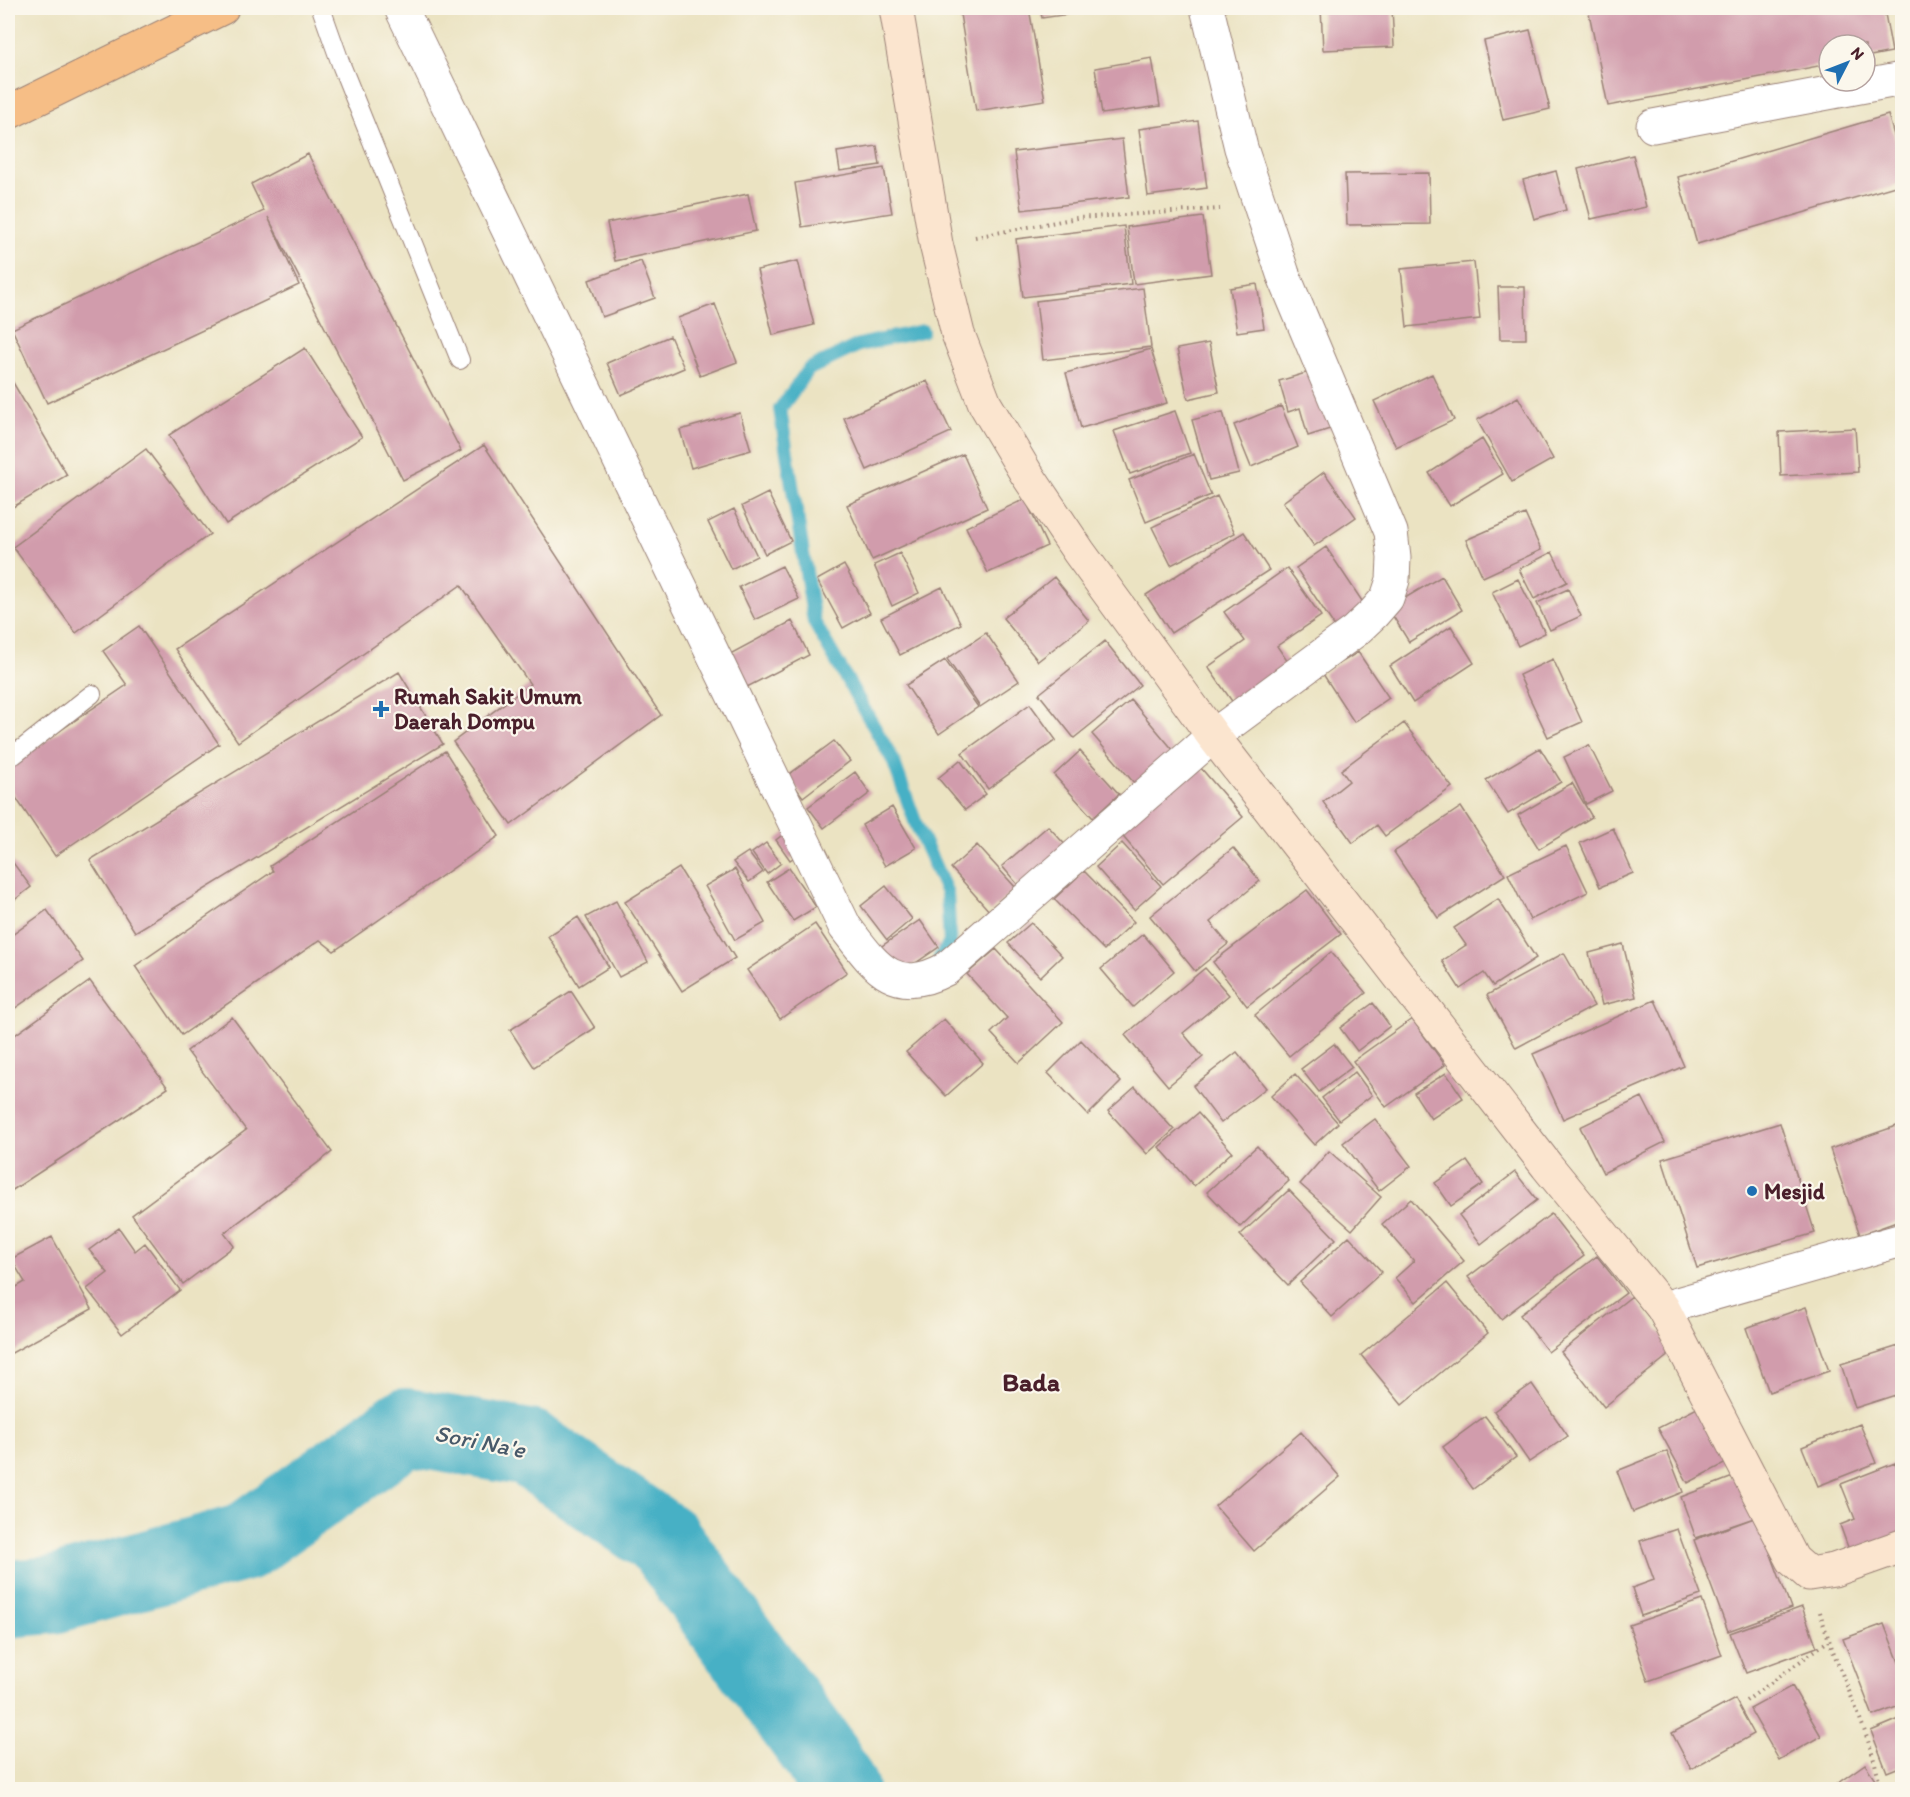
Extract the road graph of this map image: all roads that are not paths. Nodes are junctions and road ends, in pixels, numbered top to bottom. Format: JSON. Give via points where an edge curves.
{"nodes":[{"id":1,"x":222,"y":8,"type":"edge"},
{"id":2,"x":321,"y":8,"type":"edge"},
{"id":3,"x":401,"y":8,"type":"edge"},
{"id":4,"x":896,"y":8,"type":"edge"},
{"id":5,"x":1207,"y":8,"type":"edge"},
{"id":6,"x":1902,"y":79,"type":"edge"},
{"id":7,"x":8,"y":113,"type":"edge"},
{"id":8,"x":1653,"y":126,"type":"dead end"},
{"id":9,"x":460,"y":360,"type":"dead end"},
{"id":10,"x":92,"y":694,"type":"dead end"},
{"id":11,"x":1213,"y":736,"type":"junction"},
{"id":12,"x":8,"y":746,"type":"edge"},
{"id":13,"x":1902,"y":1240,"type":"edge"},
{"id":14,"x":1663,"y":1308,"type":"junction"},
{"id":15,"x":1902,"y":1546,"type":"edge"}],
"edges":[{"from":1,"to":7,"type":"highway"},
{"from":2,"to":9,"type":"lane"},
{"from":3,"to":11,"type":"street","via":[[839,916],[870,961],[896,978],[912,981],[927,979],[946,969]]},
{"from":4,"to":11,"type":"main road","via":[[936,244],[958,334],[985,404],[1079,552]]},
{"from":5,"to":11,"type":"street","via":[[1241,148],[1283,274],[1391,532],[1394,558],[1387,598],[1355,631]]},
{"from":6,"to":8,"type":"street"},
{"from":10,"to":12,"type":"lane","via":[[14,755]]},
{"from":11,"to":14,"type":"main road"},
{"from":13,"to":14,"type":"street"},
{"from":14,"to":15,"type":"main road","via":[[1793,1560],[1809,1574],[1834,1570]]}]}
